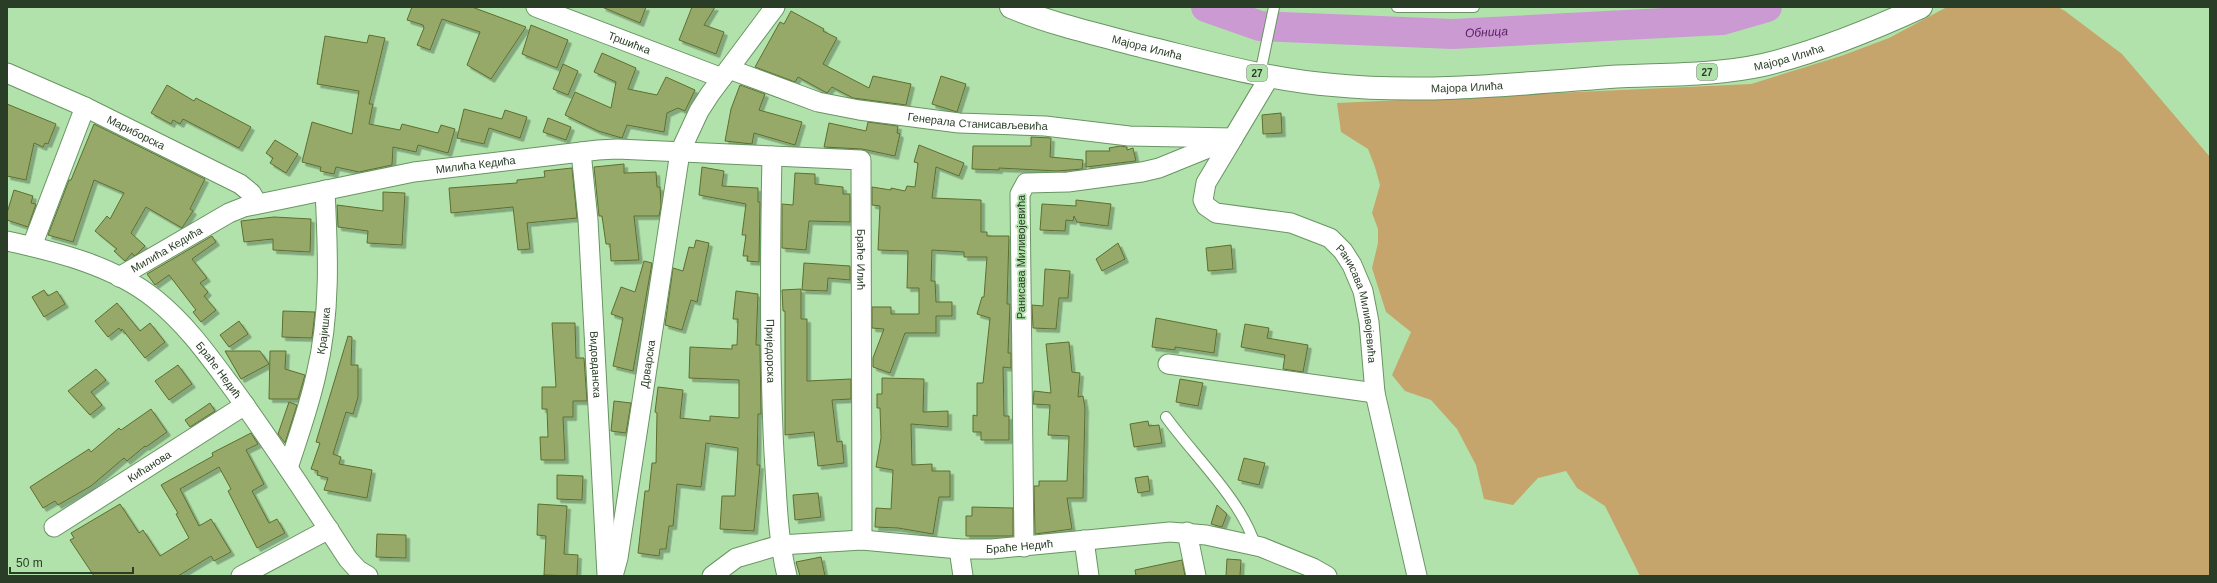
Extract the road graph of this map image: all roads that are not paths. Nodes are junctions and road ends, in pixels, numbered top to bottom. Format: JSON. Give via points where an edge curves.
{"nodes":[{"id":1,"x":536,"y":7,"type":"edge"},
{"id":2,"x":774,"y":7,"type":"edge"},
{"id":3,"x":1011,"y":7,"type":"edge"},
{"id":4,"x":1274,"y":7,"type":"edge"},
{"id":5,"x":1397,"y":7,"type":"edge"},
{"id":6,"x":1474,"y":7,"type":"edge"},
{"id":7,"x":1921,"y":7,"type":"edge"},
{"id":8,"x":7,"y":73,"type":"edge"},
{"id":9,"x":725,"y":73,"type":"junction"},
{"id":10,"x":1265,"y":75,"type":"junction"},
{"id":11,"x":85,"y":107,"type":"junction"},
{"id":12,"x":1233,"y":138,"type":"junction"},
{"id":13,"x":581,"y":152,"type":"junction"},
{"id":14,"x":680,"y":152,"type":"junction"},
{"id":15,"x":772,"y":156,"type":"junction"},
{"id":16,"x":325,"y":190,"type":"junction"},
{"id":17,"x":257,"y":203,"type":"junction"},
{"id":18,"x":7,"y":241,"type":"edge"},
{"id":19,"x":32,"y":246,"type":"junction"},
{"id":20,"x":119,"y":277,"type":"junction"},
{"id":21,"x":1168,"y":364,"type":"dead end"},
{"id":22,"x":1375,"y":393,"type":"junction"},
{"id":23,"x":245,"y":405,"type":"junction"},
{"id":24,"x":1166,"y":417,"type":"dead end"},
{"id":25,"x":288,"y":468,"type":"junction"},
{"id":26,"x":54,"y":527,"type":"dead end"},
{"id":27,"x":329,"y":529,"type":"junction"},
{"id":28,"x":1187,"y":532,"type":"junction"},
{"id":29,"x":862,"y":540,"type":"junction"},
{"id":30,"x":1084,"y":540,"type":"junction"},
{"id":31,"x":780,"y":545,"type":"junction"},
{"id":32,"x":1255,"y":545,"type":"junction"},
{"id":33,"x":1024,"y":547,"type":"junction"},
{"id":34,"x":960,"y":549,"type":"junction"},
{"id":35,"x":1317,"y":573,"type":"edge"},
{"id":36,"x":241,"y":576,"type":"edge"},
{"id":37,"x":368,"y":576,"type":"edge"},
{"id":38,"x":607,"y":576,"type":"edge"},
{"id":39,"x":613,"y":576,"type":"edge"},
{"id":40,"x":712,"y":576,"type":"edge"},
{"id":41,"x":787,"y":576,"type":"edge"},
{"id":42,"x":963,"y":576,"type":"edge"},
{"id":43,"x":1089,"y":576,"type":"edge"},
{"id":44,"x":1196,"y":576,"type":"edge"},
{"id":45,"x":1417,"y":576,"type":"edge"}],
"edges":[{"from":1,"to":9,"type":"street","name":"Тршићка"},
{"from":2,"to":9,"type":"street"},
{"from":3,"to":10,"type":"main road","name":"Мајора Илића","number":"27","via":[[1096,34]]},
{"from":4,"to":10,"type":"lane","via":[[1265,52]]},
{"from":5,"to":6,"type":"lane"},
{"from":7,"to":10,"type":"main road","name":"Мајора Илића","number":"27","via":[[1870,30],[1794,56],[1746,69],[1422,87],[1334,85]]},
{"from":8,"to":11,"type":"street","name":"Мариборска"},
{"from":9,"to":12,"type":"street","name":"Генерала Станисављевића","via":[[818,102],[959,123],[1045,126],[1129,136]]},
{"from":9,"to":14,"type":"street","via":[[699,111]]},
{"from":10,"to":12,"type":"street","name":"Ранисава Миливојевића"},
{"from":11,"to":17,"type":"street","name":"Мариборска","via":[[240,184],[251,193]]},
{"from":11,"to":19,"type":"street"},
{"from":12,"to":22,"type":"street","name":"Ранисава Миливојевића","via":[[1206,183],[1203,200],[1206,206],[1216,213],[1291,223],[1330,238],[1343,251],[1363,291],[1369,322]]},
{"from":12,"to":33,"type":"street","name":"Ранисава Миливојевића","via":[[1159,168],[1107,178],[1026,183],[1022,188],[1020,194]]},
{"from":13,"to":14,"type":"street","name":"Милића Кедића","via":[[617,149]]},
{"from":13,"to":16,"type":"street","name":"Милића Кедића","via":[[414,172]]},
{"from":13,"to":38,"type":"street","name":"Видовданска","via":[[589,227]]},
{"from":14,"to":15,"type":"street","name":"Браће Илић"},
{"from":14,"to":39,"type":"street","name":"Дрварска","via":[[618,558]]},
{"from":15,"to":29,"type":"street","name":"Браће Илић","via":[[861,160]]},
{"from":15,"to":31,"type":"street","name":"Приједорска","via":[[772,419]]},
{"from":16,"to":17,"type":"street","name":"Милића Кедића"},
{"from":16,"to":25,"type":"street","name":"Крајишка","via":[[328,254],[326,313],[317,374]]},
{"from":17,"to":20,"type":"street","name":"Милића Кедића","via":[[229,213]]},
{"from":18,"to":19,"type":"street","name":"Браће Недић"},
{"from":19,"to":20,"type":"street","name":"Браће Недић","via":[[77,258]]},
{"from":20,"to":23,"type":"street","name":"Браће Недић","via":[[155,299],[186,328]]},
{"from":21,"to":22,"type":"street"},
{"from":22,"to":45,"type":"street","name":"Ранисава Миливојевића"},
{"from":23,"to":25,"type":"street","name":"Браће Недић"},
{"from":23,"to":26,"type":"street","name":"Кићанова"},
{"from":24,"to":32,"type":"lane","via":[[1238,507]]},
{"from":25,"to":27,"type":"street","name":"Браће Недић"},
{"from":27,"to":36,"type":"street"},
{"from":27,"to":37,"type":"street","name":"Браће Недић","via":[[348,559]]},
{"from":28,"to":30,"type":"street","name":"Браће Недић"},
{"from":28,"to":32,"type":"street","name":"Браће Недић"},
{"from":28,"to":44,"type":"street"},
{"from":29,"to":31,"type":"street","name":"Браће Недић"},
{"from":29,"to":34,"type":"street","name":"Браће Недић"},
{"from":30,"to":33,"type":"street","name":"Браће Недић"},
{"from":30,"to":43,"type":"street"},
{"from":31,"to":40,"type":"street","name":"Браће Недић","via":[[736,558]]},
{"from":31,"to":41,"type":"street","name":"Приједорска"},
{"from":32,"to":35,"type":"street","name":"Браће Недић"},
{"from":33,"to":34,"type":"street","name":"Браће Недић"},
{"from":34,"to":42,"type":"street"}]}
